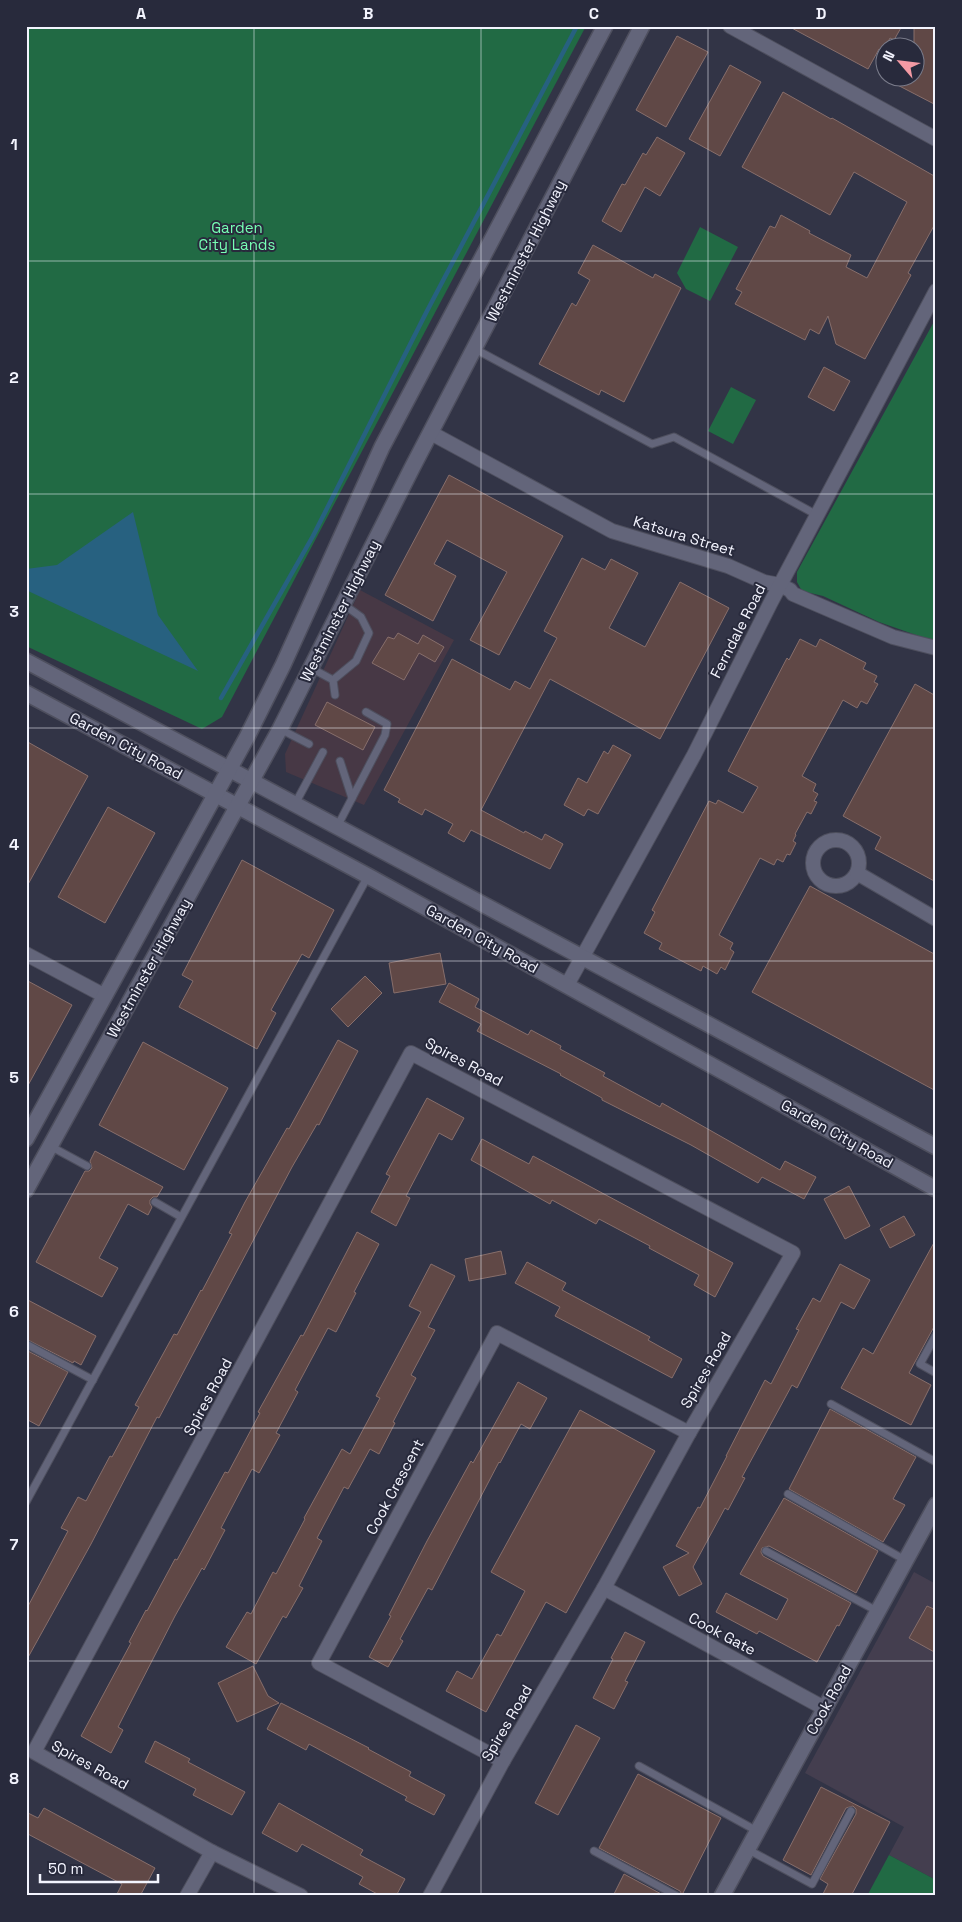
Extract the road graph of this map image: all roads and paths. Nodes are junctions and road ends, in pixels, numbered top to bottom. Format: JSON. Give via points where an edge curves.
{"nodes":[{"id":1,"x":605,"y":26,"type":"edge"},
{"id":2,"x":642,"y":26,"type":"edge"},
{"id":3,"x":730,"y":26,"type":"edge"},
{"id":4,"x":936,"y":139,"type":"edge"},
{"id":5,"x":936,"y":291,"type":"edge"},
{"id":6,"x":475,"y":349,"type":"junction"},
{"id":7,"x":431,"y":433,"type":"junction"},
{"id":8,"x":817,"y":515,"type":"junction"},
{"id":9,"x":780,"y":586,"type":"junction"},
{"id":10,"x":343,"y":604,"type":"junction"},
{"id":11,"x":936,"y":648,"type":"edge"},
{"id":12,"x":26,"y":661,"type":"edge"},
{"id":13,"x":311,"y":668,"type":"junction"},
{"id":14,"x":333,"y":680,"type":"junction"},
{"id":15,"x":26,"y":693,"type":"edge"},
{"id":16,"x":335,"y":695,"type":"dead end"},
{"id":17,"x":366,"y":712,"type":"dead end"},
{"id":18,"x":280,"y":729,"type":"junction"},
{"id":19,"x":309,"y":744,"type":"dead end"},
{"id":20,"x":323,"y":752,"type":"dead end"},
{"id":21,"x":340,"y":761,"type":"dead end"},
{"id":22,"x":229,"y":770,"type":"junction"},
{"id":23,"x":252,"y":782,"type":"junction"},
{"id":24,"x":216,"y":794,"type":"junction"},
{"id":25,"x":352,"y":798,"type":"junction"},
{"id":26,"x":294,"y":805,"type":"junction"},
{"id":27,"x":238,"y":806,"type":"junction"},
{"id":28,"x":337,"y":827,"type":"junction"},
{"id":29,"x":857,"y":874,"type":"dead end"},
{"id":30,"x":368,"y":876,"type":"junction"},
{"id":31,"x":936,"y":919,"type":"edge"},
{"id":32,"x":26,"y":954,"type":"edge"},
{"id":33,"x":583,"y":958,"type":"junction"},
{"id":34,"x":567,"y":985,"type":"junction"},
{"id":35,"x":105,"y":996,"type":"junction"},
{"id":36,"x":26,"y":1139,"type":"edge"},
{"id":37,"x":50,"y":1146,"type":"junction"},
{"id":38,"x":936,"y":1147,"type":"edge"},
{"id":39,"x":87,"y":1166,"type":"dead end"},
{"id":40,"x":936,"y":1189,"type":"edge"},
{"id":41,"x":26,"y":1190,"type":"edge"},
{"id":42,"x":155,"y":1202,"type":"dead end"},
{"id":43,"x":181,"y":1217,"type":"junction"},
{"id":44,"x":936,"y":1335,"type":"edge"},
{"id":45,"x":26,"y":1344,"type":"edge"},
{"id":46,"x":936,"y":1373,"type":"edge"},
{"id":47,"x":93,"y":1380,"type":"junction"},
{"id":48,"x":831,"y":1404,"type":"dead end"},
{"id":49,"x":689,"y":1433,"type":"junction"},
{"id":50,"x":936,"y":1462,"type":"edge"},
{"id":51,"x":788,"y":1494,"type":"dead end"},
{"id":52,"x":26,"y":1502,"type":"edge"},
{"id":53,"x":936,"y":1505,"type":"edge"},
{"id":54,"x":766,"y":1551,"type":"dead end"},
{"id":55,"x":905,"y":1560,"type":"junction"},
{"id":56,"x":604,"y":1588,"type":"junction"},
{"id":57,"x":877,"y":1611,"type":"junction"},
{"id":58,"x":824,"y":1708,"type":"junction"},
{"id":59,"x":503,"y":1761,"type":"junction"},
{"id":60,"x":639,"y":1766,"type":"dead end"},
{"id":61,"x":851,"y":1810,"type":"dead end"},
{"id":62,"x":757,"y":1832,"type":"junction"},
{"id":63,"x":747,"y":1849,"type":"junction"},
{"id":64,"x":594,"y":1851,"type":"dead end"},
{"id":65,"x":212,"y":1852,"type":"junction"},
{"id":66,"x":187,"y":1896,"type":"edge"},
{"id":67,"x":301,"y":1896,"type":"edge"},
{"id":68,"x":430,"y":1896,"type":"edge"},
{"id":69,"x":677,"y":1896,"type":"edge"},
{"id":70,"x":722,"y":1896,"type":"edge"}],
"edges":[{"from":1,"to":22,"type":"main road","name":"Westminster Highway","via":[[382,447],[283,665]]},
{"from":2,"to":6,"type":"main road","name":"Westminster Highway"},
{"from":3,"to":4,"type":"street"},
{"from":5,"to":8,"type":"street","name":"Ferndale Road"},
{"from":6,"to":7,"type":"main road","name":"Westminster Highway"},
{"from":6,"to":8,"type":"lane","via":[[652,444],[674,438]]},
{"from":7,"to":9,"type":"street","name":"Katsura Street","via":[[612,531],[728,566]]},
{"from":7,"to":10,"type":"main road","name":"Westminster Highway"},
{"from":8,"to":9,"type":"street","name":"Ferndale Road"},
{"from":9,"to":11,"type":"street","name":"Katsura Street","via":[[893,638]]},
{"from":9,"to":33,"type":"street","name":"Ferndale Road","via":[[691,761]]},
{"from":10,"to":13,"type":"main road","name":"Westminster Highway"},
{"from":10,"to":14,"type":"lane","via":[[361,617],[369,633],[356,660]]},
{"from":12,"to":22,"type":"main road","name":"Garden City Road"},
{"from":13,"to":14,"type":"lane"},
{"from":13,"to":18,"type":"main road","name":"Westminster Highway"},
{"from":14,"to":16,"type":"lane"},
{"from":15,"to":24,"type":"main road","name":"Garden City Road"},
{"from":17,"to":25,"type":"lane","via":[[387,724],[385,735]]},
{"from":18,"to":19,"type":"lane"},
{"from":18,"to":23,"type":"main road","name":"Westminster Highway"},
{"from":20,"to":26,"type":"lane"},
{"from":21,"to":25,"type":"lane"},
{"from":22,"to":23,"type":"main road","name":"Garden City Road"},
{"from":22,"to":24,"type":"main road","name":"Westminster Highway"},
{"from":23,"to":26,"type":"main road","name":"Garden City Road"},
{"from":23,"to":27,"type":"main road","name":"Westminster Highway"},
{"from":24,"to":27,"type":"main road","name":"Garden City Road"},
{"from":24,"to":35,"type":"main road","name":"Westminster Highway"},
{"from":25,"to":28,"type":"lane"},
{"from":26,"to":28,"type":"main road","name":"Garden City Road"},
{"from":27,"to":30,"type":"main road","name":"Garden City Road"},
{"from":27,"to":37,"type":"main road","name":"Westminster Highway"},
{"from":28,"to":33,"type":"main road","name":"Garden City Road"},
{"from":29,"to":31,"type":"street"},
{"from":30,"to":34,"type":"main road","name":"Garden City Road"},
{"from":30,"to":43,"type":"lane"},
{"from":32,"to":35,"type":"street"},
{"from":33,"to":34,"type":"street","name":"Ferndale Road"},
{"from":33,"to":38,"type":"main road","name":"Garden City Road"},
{"from":34,"to":40,"type":"main road","name":"Garden City Road"},
{"from":35,"to":36,"type":"main road","name":"Westminster Highway"},
{"from":37,"to":39,"type":"lane"},
{"from":37,"to":41,"type":"main road","name":"Westminster Highway"},
{"from":42,"to":43,"type":"lane"},
{"from":43,"to":47,"type":"lane"},
{"from":44,"to":46,"type":"lane","via":[[920,1364]]},
{"from":45,"to":47,"type":"lane"},
{"from":47,"to":52,"type":"lane"},
{"from":48,"to":50,"type":"lane"},
{"from":49,"to":56,"type":"street","name":"Spires Road"},
{"from":49,"to":59,"type":"street","name":"Cook Crescent","via":[[497,1333],[318,1663]]},
{"from":49,"to":65,"type":"street","name":"Spires Road","via":[[793,1253],[411,1053],[34,1752]]},
{"from":51,"to":55,"type":"lane"},
{"from":53,"to":55,"type":"main road","name":"Cook Road"},
{"from":54,"to":57,"type":"lane"},
{"from":55,"to":57,"type":"main road","name":"Cook Road"},
{"from":56,"to":58,"type":"street","name":"Cook Gate"},
{"from":56,"to":59,"type":"street","name":"Spires Road"},
{"from":57,"to":58,"type":"main road","name":"Cook Road"},
{"from":58,"to":62,"type":"main road","name":"Cook Road"},
{"from":59,"to":68,"type":"street","name":"Spires Road"},
{"from":60,"to":62,"type":"lane"},
{"from":61,"to":63,"type":"lane","via":[[812,1884]]},
{"from":62,"to":63,"type":"main road","name":"Cook Road"},
{"from":63,"to":70,"type":"main road","name":"Cook Road"},
{"from":64,"to":69,"type":"lane"},
{"from":65,"to":66,"type":"street"},
{"from":65,"to":67,"type":"street","name":"Spires Road"}]}
